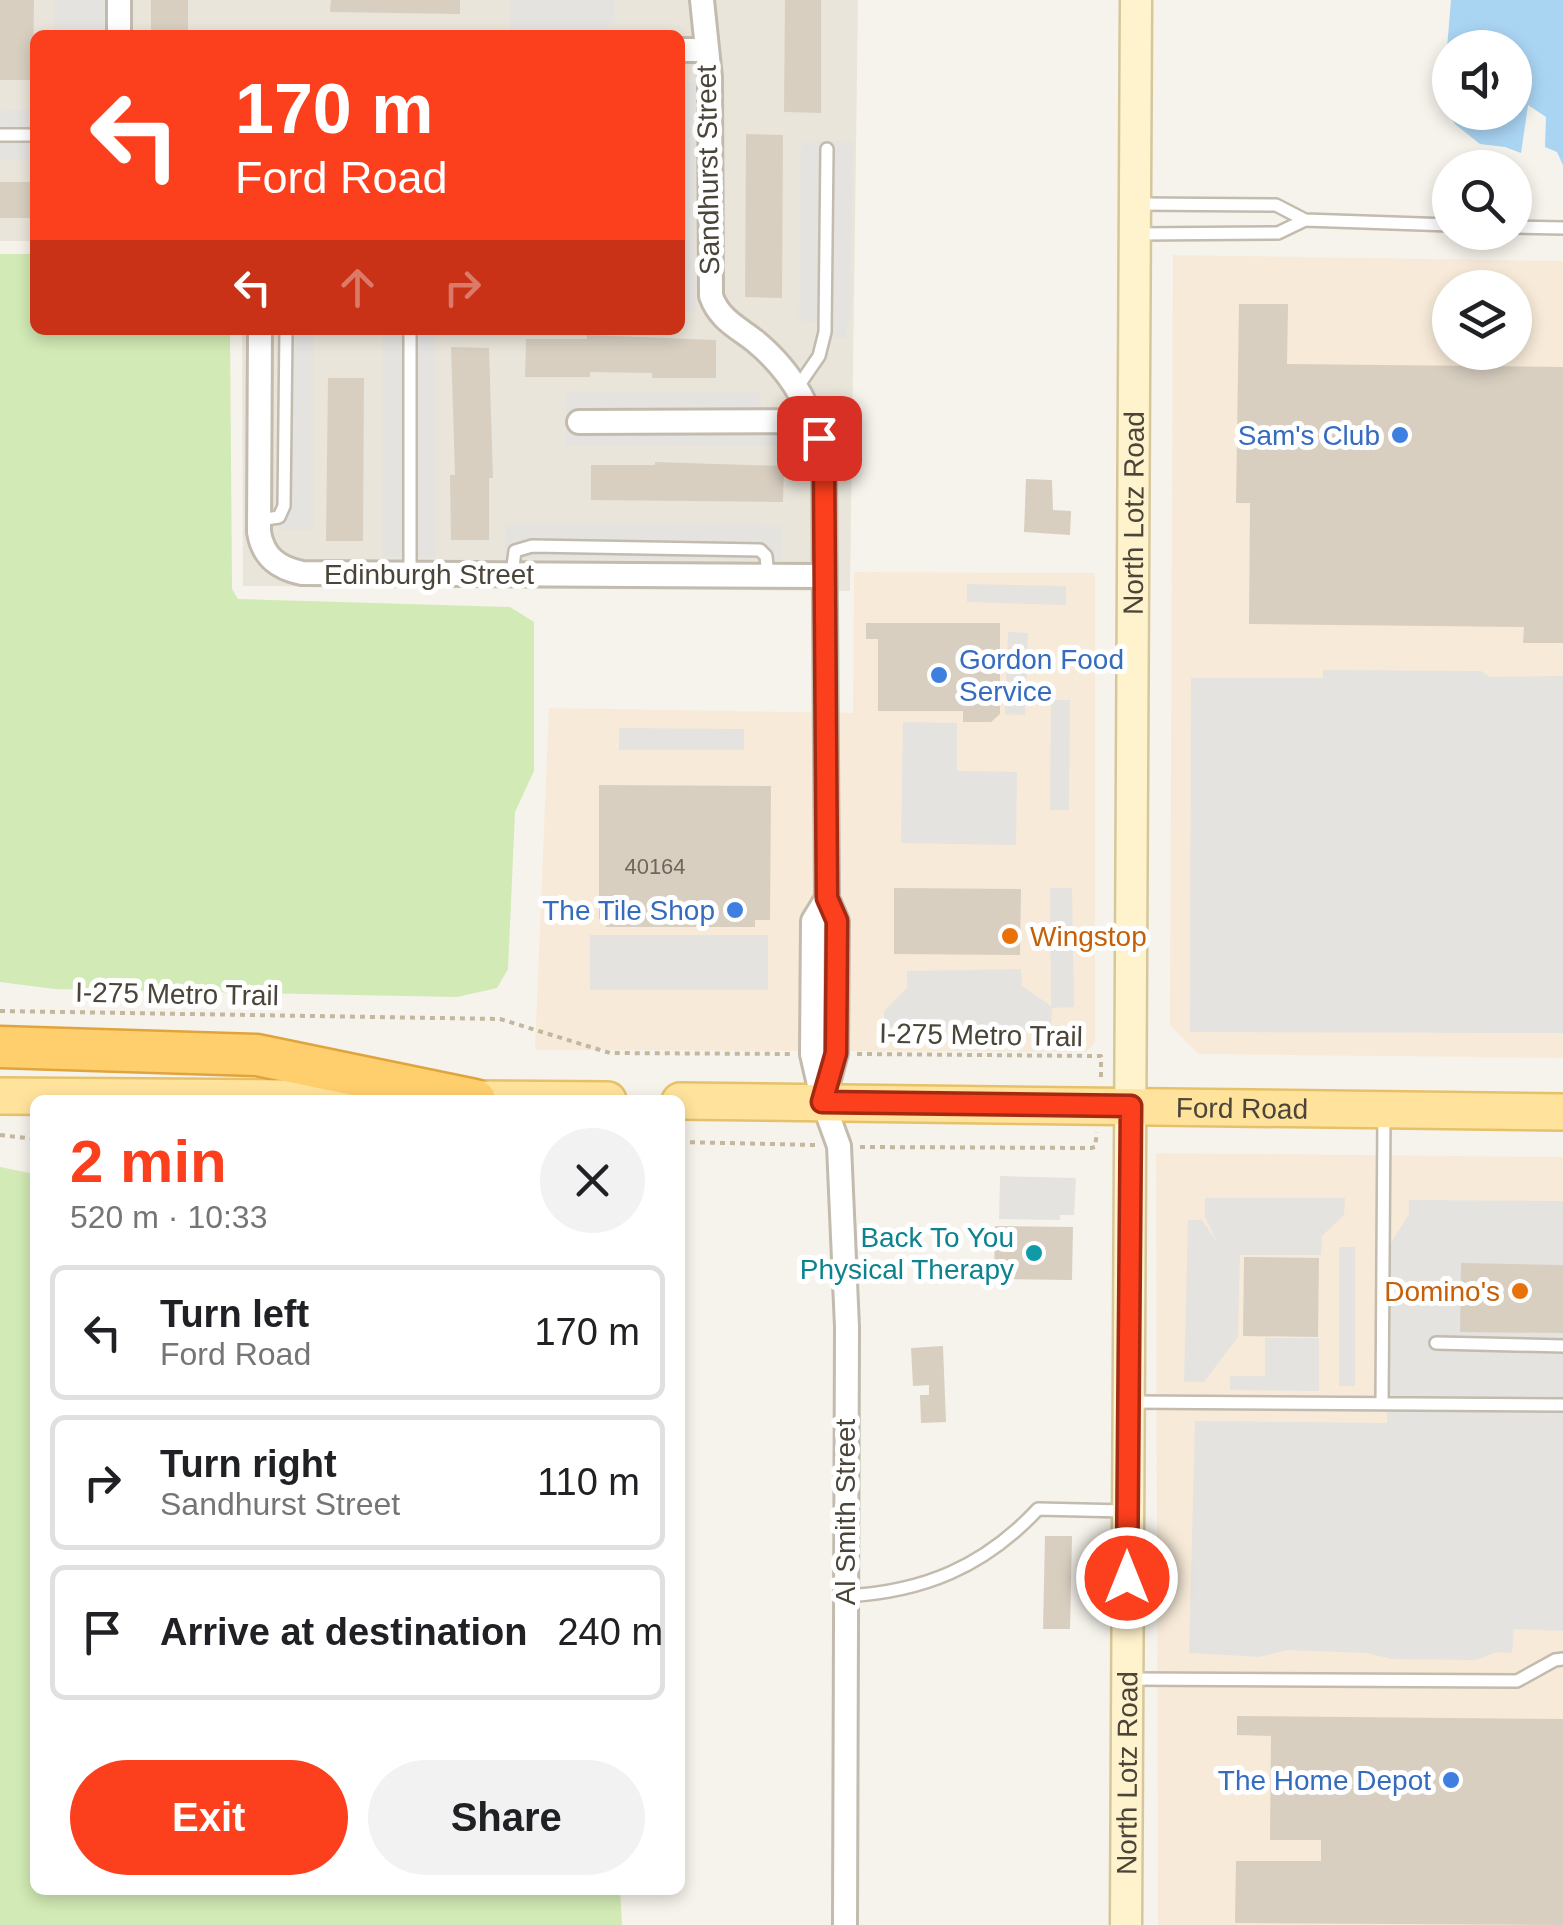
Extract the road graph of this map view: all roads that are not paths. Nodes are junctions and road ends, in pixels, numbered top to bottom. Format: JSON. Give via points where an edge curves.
{"nodes":[{"id":1,"x":120,"y":0,"type":"edge"},
{"id":2,"x":702,"y":0,"type":"edge"},
{"id":3,"x":1136,"y":0,"type":"edge"},
{"id":4,"x":119,"y":30,"type":"edge"},
{"id":5,"x":685,"y":50,"type":"edge"},
{"id":6,"x":707,"y":50,"type":"junction"},
{"id":7,"x":0,"y":135,"type":"edge"},
{"id":8,"x":30,"y":136,"type":"edge"},
{"id":9,"x":827,"y":149,"type":"dead end"},
{"id":10,"x":1137,"y":219,"type":"junction"},
{"id":11,"x":1305,"y":220,"type":"junction"},
{"id":12,"x":1432,"y":224,"type":"edge"},
{"id":13,"x":1532,"y":227,"type":"edge"},
{"id":14,"x":1563,"y":228,"type":"edge"},
{"id":15,"x":260,"y":335,"type":"edge"},
{"id":16,"x":286,"y":335,"type":"edge"},
{"id":17,"x":410,"y":335,"type":"edge"},
{"id":18,"x":797,"y":388,"type":"junction"},
{"id":19,"x":578,"y":422,"type":"dead end"},
{"id":20,"x":814,"y":422,"type":"junction"},
{"id":21,"x":259,"y":520,"type":"junction"},
{"id":22,"x":410,"y":573,"type":"junction"},
{"id":23,"x":824,"y":576,"type":"junction"},
{"id":24,"x":0,"y":1047,"type":"edge"},
{"id":25,"x":451,"y":1095,"type":"edge"},
{"id":26,"x":0,"y":1096,"type":"edge"},
{"id":27,"x":30,"y":1096,"type":"edge"},
{"id":28,"x":685,"y":1101,"type":"edge"},
{"id":29,"x":822,"y":1102,"type":"junction"},
{"id":30,"x":1115,"y":1106,"type":"junction"},
{"id":31,"x":1384,"y":1110,"type":"junction"},
{"id":32,"x":1563,"y":1112,"type":"edge"},
{"id":33,"x":1436,"y":1344,"type":"dead end"},
{"id":34,"x":1563,"y":1346,"type":"edge"},
{"id":35,"x":1128,"y":1402,"type":"junction"},
{"id":36,"x":1382,"y":1404,"type":"junction"},
{"id":37,"x":1563,"y":1405,"type":"edge"},
{"id":38,"x":1128,"y":1511,"type":"junction"},
{"id":39,"x":845,"y":1596,"type":"junction"},
{"id":40,"x":1563,"y":1660,"type":"edge"},
{"id":41,"x":1126,"y":1679,"type":"junction"},
{"id":42,"x":846,"y":1925,"type":"edge"},
{"id":43,"x":1126,"y":1925,"type":"edge"}],
"edges":[{"from":1,"to":4,"type":"street"},
{"from":2,"to":6,"type":"street","name":"Sandhurst Street"},
{"from":3,"to":10,"type":"street","name":"North Lotz Road"},
{"from":5,"to":6,"type":"street"},
{"from":6,"to":18,"type":"street","name":"Sandhurst Street","via":[[711,296],[723,318],[758,344]]},
{"from":7,"to":8,"type":"lane"},
{"from":9,"to":18,"type":"lane","via":[[826,332]]},
{"from":10,"to":11,"type":"lane","via":[[1278,234]]},
{"from":10,"to":11,"type":"lane","via":[[1276,205]]},
{"from":10,"to":30,"type":"street","name":"North Lotz Road"},
{"from":11,"to":12,"type":"lane"},
{"from":13,"to":14,"type":"lane"},
{"from":15,"to":21,"type":"street","name":"Edinburgh Street"},
{"from":16,"to":21,"type":"lane","via":[[284,506],[279,517]]},
{"from":17,"to":22,"type":"lane"},
{"from":18,"to":20,"type":"street","name":"Sandhurst Street"},
{"from":19,"to":20,"type":"street"},
{"from":20,"to":23,"type":"street","name":"Sandhurst Street","via":[[824,464]]},
{"from":21,"to":22,"type":"street","name":"Edinburgh Street","via":[[264,550],[286,570]]},
{"from":22,"to":23,"type":"street","name":"Edinburgh Street"},
{"from":23,"to":29,"type":"street","name":"Sandhurst Street","via":[[827,898],[813,922]]},
{"from":24,"to":25,"type":"highway","via":[[257,1054]]},
{"from":26,"to":27,"type":"main road"},
{"from":28,"to":29,"type":"main road","name":"Ford Road"},
{"from":29,"to":30,"type":"main road","name":"Ford Road"},
{"from":29,"to":39,"type":"street","name":"Al Smith Street","via":[[839,1146]]},
{"from":30,"to":31,"type":"main road","name":"Ford Road"},
{"from":30,"to":35,"type":"street","name":"North Lotz Road"},
{"from":31,"to":32,"type":"main road","name":"Ford Road"},
{"from":31,"to":36,"type":"lane"},
{"from":33,"to":34,"type":"lane"},
{"from":35,"to":36,"type":"lane"},
{"from":35,"to":38,"type":"street","name":"North Lotz Road"},
{"from":36,"to":37,"type":"lane"},
{"from":38,"to":39,"type":"lane","via":[[1038,1509],[983,1556],[948,1575],[900,1591]]},
{"from":38,"to":41,"type":"street","name":"North Lotz Road"},
{"from":39,"to":42,"type":"street","name":"Al Smith Street"},
{"from":40,"to":41,"type":"lane","via":[[1517,1681]]},
{"from":41,"to":43,"type":"street","name":"North Lotz Road"}]}
